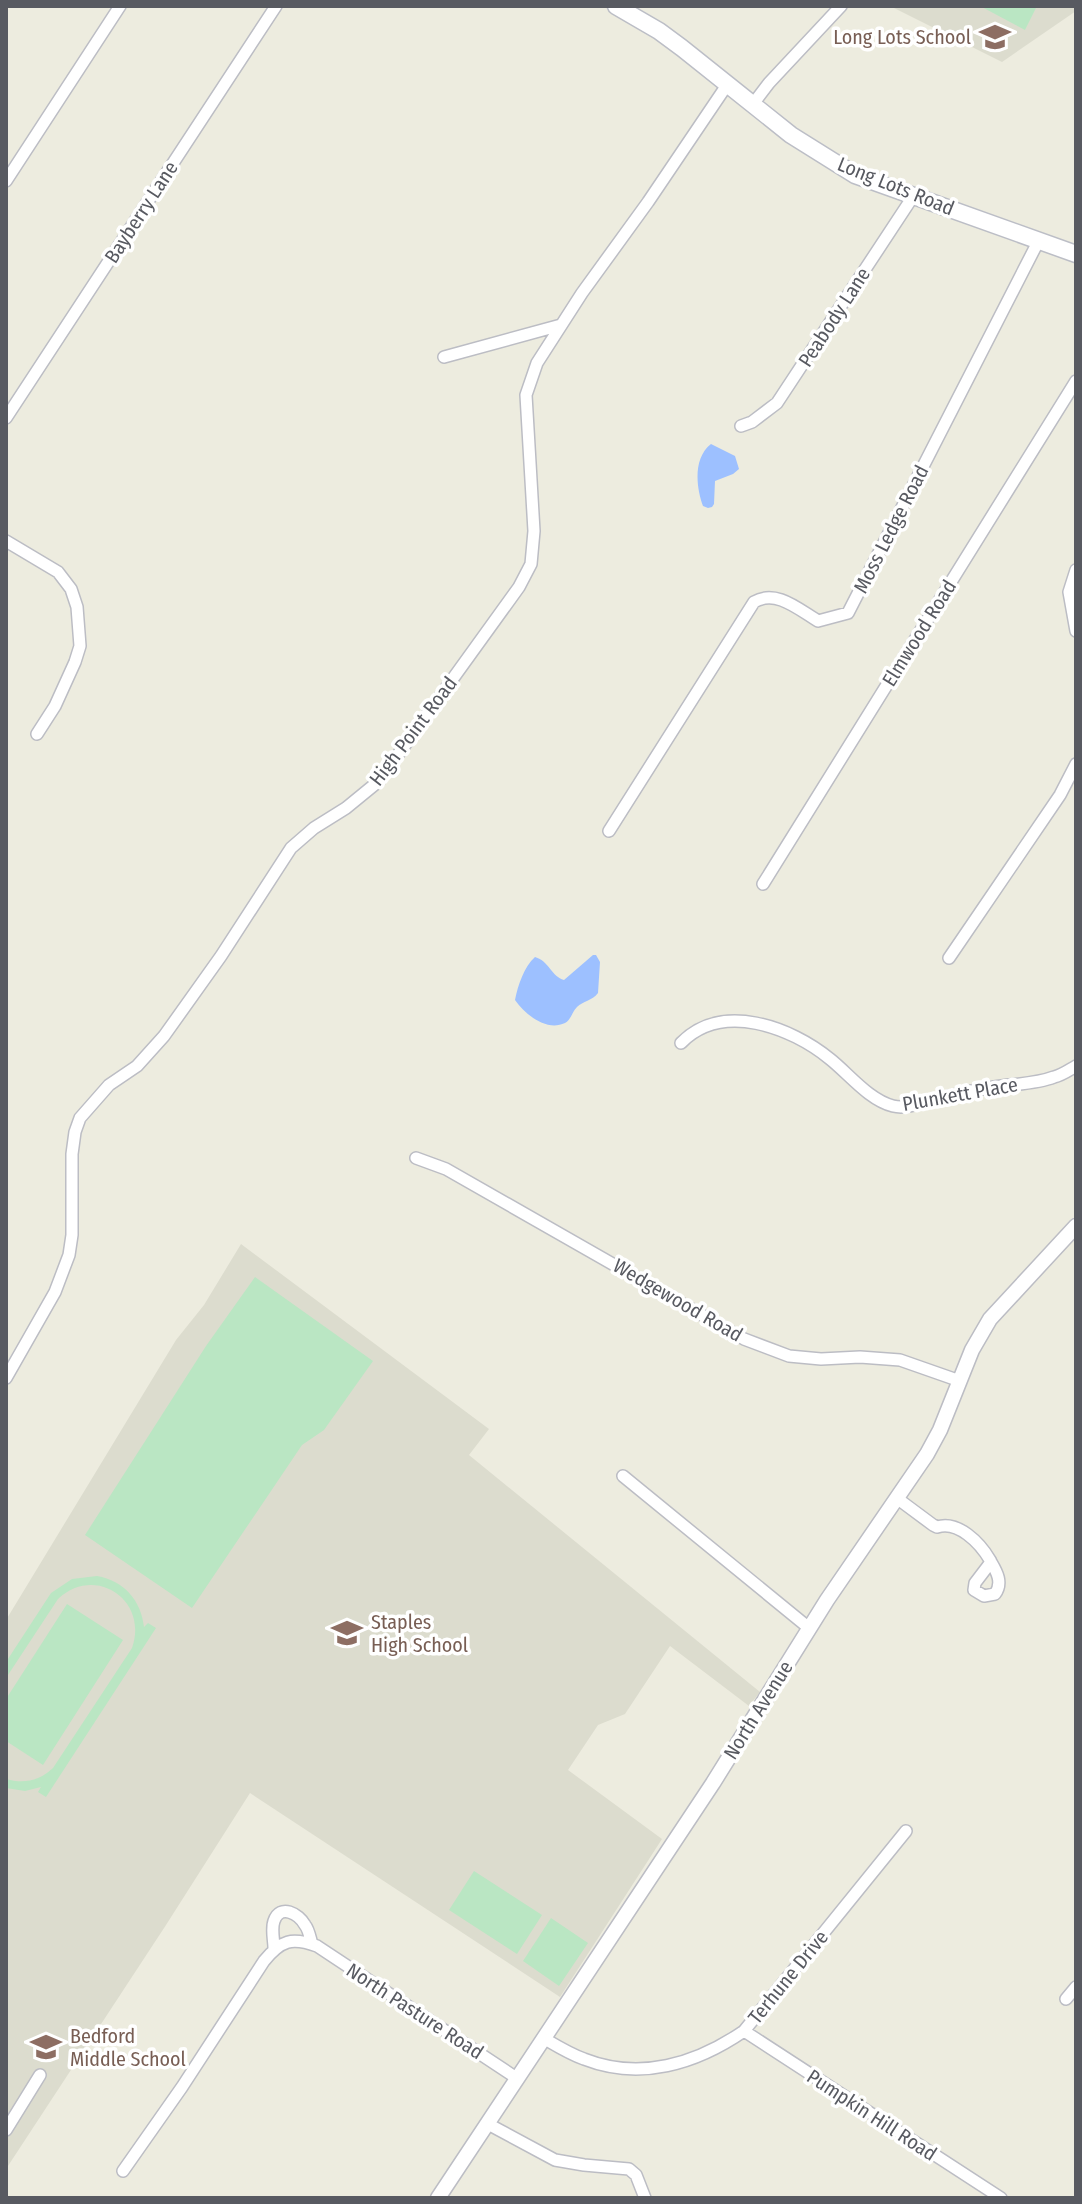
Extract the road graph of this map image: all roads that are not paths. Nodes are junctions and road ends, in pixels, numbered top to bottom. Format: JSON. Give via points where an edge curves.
{"nodes":[{"id":1,"x":120,"y":6,"type":"edge"},
{"id":2,"x":276,"y":6,"type":"edge"},
{"id":3,"x":616,"y":6,"type":"edge"},
{"id":4,"x":841,"y":6,"type":"edge"},
{"id":5,"x":727,"y":85,"type":"junction"},
{"id":6,"x":753,"y":104,"type":"junction"},
{"id":7,"x":6,"y":181,"type":"edge"},
{"id":8,"x":914,"y":195,"type":"junction"},
{"id":9,"x":1039,"y":240,"type":"junction"},
{"id":10,"x":1076,"y":254,"type":"edge"},
{"id":11,"x":561,"y":325,"type":"junction"},
{"id":12,"x":444,"y":357,"type":"dead end"},
{"id":13,"x":1076,"y":381,"type":"edge"},
{"id":14,"x":6,"y":418,"type":"edge"},
{"id":15,"x":741,"y":426,"type":"dead end"},
{"id":16,"x":6,"y":541,"type":"edge"},
{"id":17,"x":1076,"y":570,"type":"edge"},
{"id":18,"x":1076,"y":631,"type":"edge"},
{"id":19,"x":37,"y":734,"type":"dead end"},
{"id":20,"x":1076,"y":764,"type":"edge"},
{"id":21,"x":609,"y":831,"type":"dead end"},
{"id":22,"x":763,"y":884,"type":"dead end"},
{"id":23,"x":949,"y":958,"type":"dead end"},
{"id":24,"x":681,"y":1043,"type":"dead end"},
{"id":25,"x":1076,"y":1066,"type":"edge"},
{"id":26,"x":416,"y":1158,"type":"dead end"},
{"id":27,"x":1076,"y":1226,"type":"edge"},
{"id":28,"x":6,"y":1378,"type":"edge"},
{"id":29,"x":960,"y":1381,"type":"junction"},
{"id":30,"x":623,"y":1476,"type":"dead end"},
{"id":31,"x":898,"y":1499,"type":"junction"},
{"id":32,"x":991,"y":1562,"type":"dead end"},
{"id":33,"x":809,"y":1628,"type":"junction"},
{"id":34,"x":906,"y":1831,"type":"dead end"},
{"id":35,"x":312,"y":1944,"type":"junction"},
{"id":36,"x":274,"y":1948,"type":"junction"},
{"id":37,"x":1076,"y":1987,"type":"edge"},
{"id":38,"x":1066,"y":1999,"type":"dead end"},
{"id":39,"x":744,"y":2031,"type":"junction"},
{"id":40,"x":545,"y":2039,"type":"junction"},
{"id":41,"x":40,"y":2075,"type":"dead end"},
{"id":42,"x":518,"y":2079,"type":"junction"},
{"id":43,"x":488,"y":2124,"type":"junction"},
{"id":44,"x":6,"y":2130,"type":"edge"},
{"id":45,"x":123,"y":2171,"type":"dead end"},
{"id":46,"x":438,"y":2198,"type":"edge"},
{"id":47,"x":645,"y":2198,"type":"edge"},
{"id":48,"x":1001,"y":2198,"type":"edge"}],
"edges":[{"from":1,"to":7,"type":"street"},
{"from":2,"to":14,"type":"street","name":"Bayberry Lane"},
{"from":3,"to":5,"type":"main road","name":"Long Lots Road","via":[[659,31]]},
{"from":4,"to":6,"type":"street"},
{"from":5,"to":6,"type":"main road","name":"Long Lots Road"},
{"from":5,"to":11,"type":"street","name":"High Point Road"},
{"from":6,"to":8,"type":"main road","name":"Long Lots Road","via":[[855,175]]},
{"from":8,"to":9,"type":"main road","name":"Long Lots Road"},
{"from":8,"to":15,"type":"street","name":"Peabody Lane","via":[[777,403]]},
{"from":9,"to":10,"type":"main road","name":"Long Lots Road"},
{"from":9,"to":21,"type":"street","name":"Moss Ledge Road","via":[[848,613],[818,621],[777,597],[754,602]]},
{"from":11,"to":12,"type":"street"},
{"from":11,"to":28,"type":"street","name":"High Point Road","via":[[537,363],[526,395],[534,531],[525,576],[379,781],[291,848],[164,1036],[80,1118],[72,1154],[69,1255],[55,1292]]},
{"from":13,"to":22,"type":"street","name":"Elmwood Road"},
{"from":16,"to":19,"type":"street","via":[[58,572],[77,607],[80,646]]},
{"from":17,"to":18,"type":"street","via":[[1069,592]]},
{"from":20,"to":23,"type":"street"},
{"from":24,"to":25,"type":"street","name":"Plunkett Place","via":[[700,1028],[725,1022],[764,1025],[812,1045],[880,1101],[901,1107],[1055,1077]]},
{"from":26,"to":29,"type":"street","name":"Wedgewood Road","via":[[446,1169],[744,1339],[806,1359],[900,1360]]},
{"from":27,"to":29,"type":"street","name":"North Avenue","via":[[990,1319]]},
{"from":29,"to":31,"type":"street","name":"North Avenue","via":[[940,1430]]},
{"from":30,"to":33,"type":"street"},
{"from":31,"to":32,"type":"street","via":[[937,1527],[961,1530]]},
{"from":31,"to":33,"type":"street","name":"North Avenue"},
{"from":33,"to":40,"type":"street","name":"North Avenue"},
{"from":34,"to":39,"type":"street","name":"Terhune Drive"},
{"from":35,"to":36,"type":"street","via":[[291,1941]]},
{"from":35,"to":36,"type":"street","name":"North Pasture Road","via":[[305,1923],[283,1911],[273,1922]]},
{"from":35,"to":42,"type":"street","name":"North Pasture Road"},
{"from":36,"to":45,"type":"street","name":"North Pasture Road"},
{"from":37,"to":38,"type":"street"},
{"from":39,"to":40,"type":"street","name":"Terhune Drive","via":[[704,2055],[653,2069],[612,2068]]},
{"from":39,"to":48,"type":"street","name":"Pumpkin Hill Road"},
{"from":40,"to":42,"type":"street","name":"North Avenue"},
{"from":41,"to":44,"type":"street"},
{"from":42,"to":43,"type":"street","name":"North Avenue"},
{"from":43,"to":46,"type":"street","name":"North Avenue"},
{"from":43,"to":47,"type":"street","via":[[555,2160],[629,2169]]}]}
